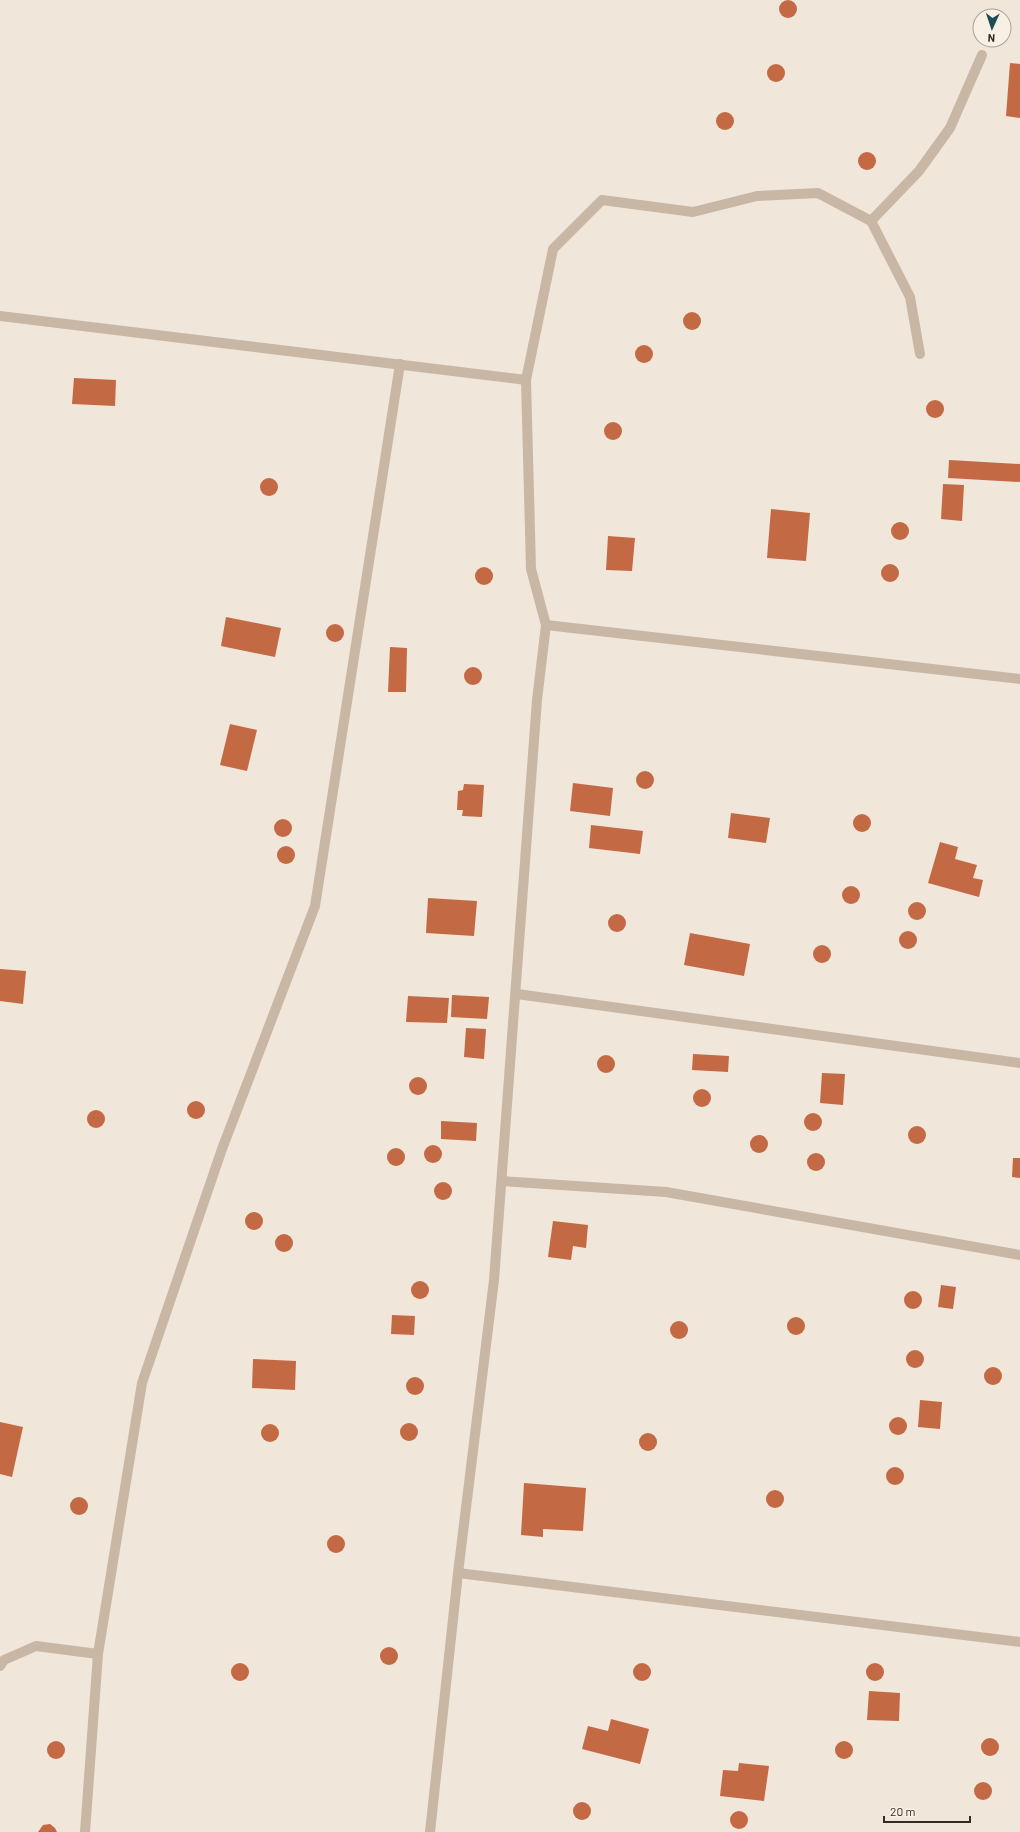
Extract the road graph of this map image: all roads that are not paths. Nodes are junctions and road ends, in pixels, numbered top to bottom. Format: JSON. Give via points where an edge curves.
{"nodes":[{"id":1,"x":982,"y":55,"type":"dead end"},
{"id":2,"x":871,"y":221,"type":"junction"},
{"id":3,"x":0,"y":316,"type":"edge"},
{"id":4,"x":920,"y":354,"type":"dead end"},
{"id":5,"x":400,"y":364,"type":"junction"},
{"id":6,"x":526,"y":380,"type":"junction"},
{"id":7,"x":546,"y":625,"type":"junction"},
{"id":8,"x":1020,"y":679,"type":"edge"},
{"id":9,"x":517,"y":994,"type":"junction"},
{"id":10,"x":1020,"y":1063,"type":"edge"},
{"id":11,"x":502,"y":1181,"type":"junction"},
{"id":12,"x":1020,"y":1255,"type":"edge"},
{"id":13,"x":458,"y":1573,"type":"junction"},
{"id":14,"x":1020,"y":1642,"type":"edge"},
{"id":15,"x":98,"y":1654,"type":"junction"},
{"id":16,"x":0,"y":1666,"type":"edge"},
{"id":17,"x":85,"y":1832,"type":"edge"},
{"id":18,"x":430,"y":1832,"type":"edge"}],
"edges":[{"from":1,"to":2,"type":"street","via":[[950,128],[919,171]]},
{"from":2,"to":4,"type":"street","via":[[910,297]]},
{"from":2,"to":6,"type":"street","via":[[818,193],[757,196],[693,212],[602,200],[553,249]]},
{"from":3,"to":5,"type":"street"},
{"from":5,"to":6,"type":"street"},
{"from":5,"to":15,"type":"street","via":[[315,906],[222,1149],[142,1383]]},
{"from":6,"to":7,"type":"street","via":[[531,569]]},
{"from":7,"to":8,"type":"street"},
{"from":7,"to":9,"type":"street","via":[[537,700]]},
{"from":9,"to":10,"type":"street"},
{"from":9,"to":11,"type":"street"},
{"from":11,"to":12,"type":"street","via":[[666,1192]]},
{"from":11,"to":13,"type":"street","via":[[494,1280]]},
{"from":13,"to":14,"type":"street"},
{"from":13,"to":18,"type":"street"},
{"from":15,"to":16,"type":"street","via":[[36,1646],[4,1660]]},
{"from":15,"to":17,"type":"street"}]}
